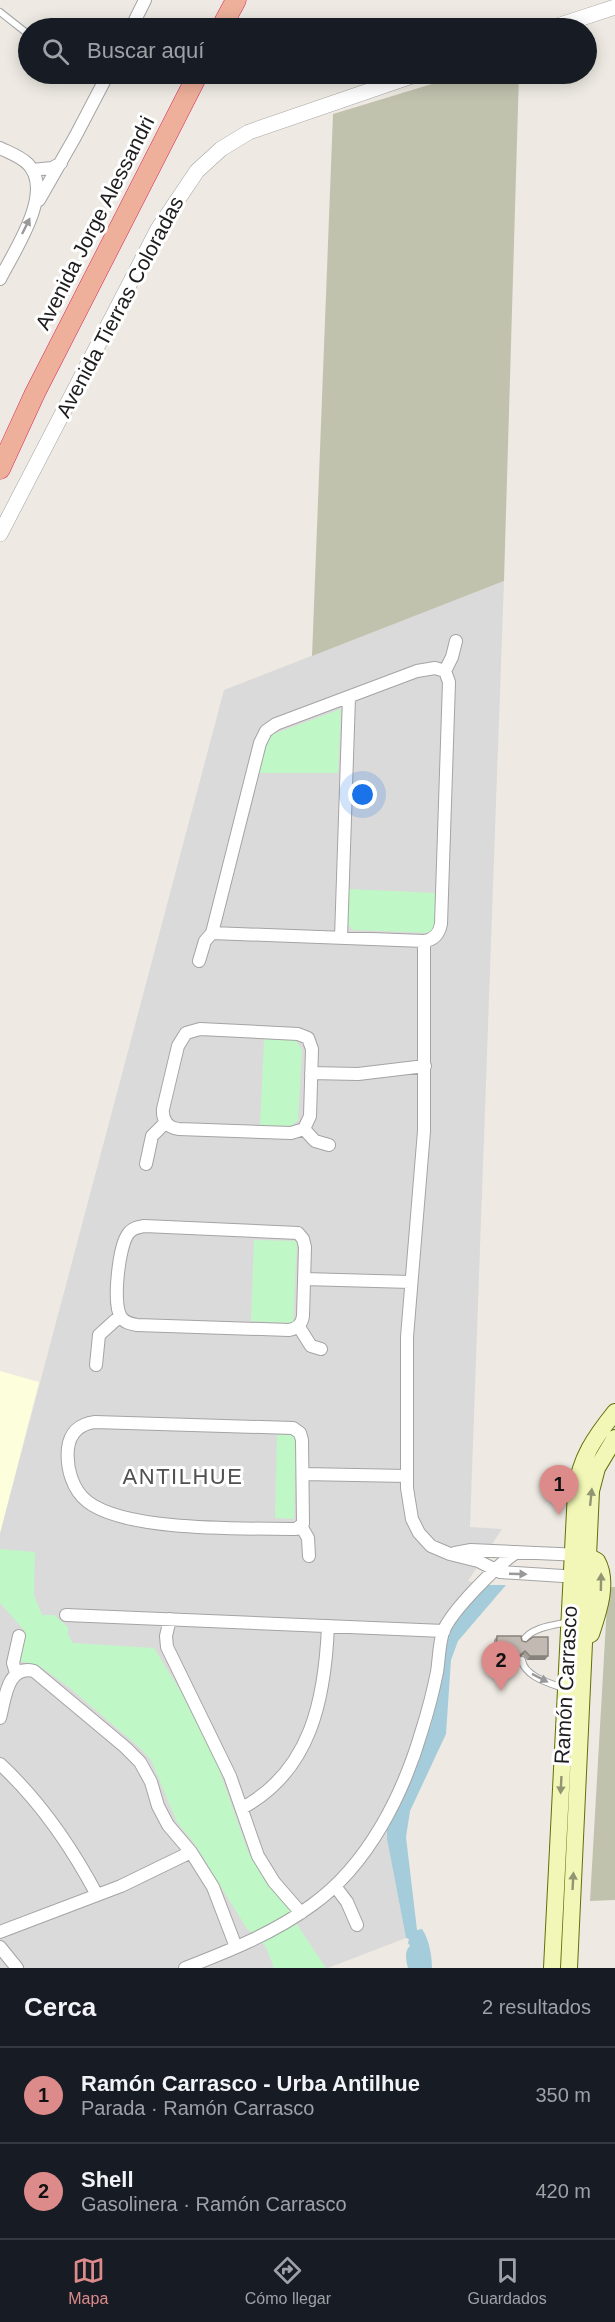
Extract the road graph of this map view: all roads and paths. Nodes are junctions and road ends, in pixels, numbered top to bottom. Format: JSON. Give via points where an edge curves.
{"nodes":[{"id":1,"x":145,"y":0,"type":"edge"},
{"id":2,"x":236,"y":0,"type":"edge"},
{"id":3,"x":615,"y":7,"type":"edge"},
{"id":4,"x":0,"y":12,"type":"edge"},
{"id":5,"x":135,"y":18,"type":"edge"},
{"id":6,"x":226,"y":18,"type":"edge"},
{"id":7,"x":581,"y":18,"type":"edge"},
{"id":8,"x":18,"y":26,"type":"edge"},
{"id":9,"x":103,"y":84,"type":"edge"},
{"id":10,"x":193,"y":84,"type":"edge"},
{"id":11,"x":389,"y":84,"type":"edge"},
{"id":12,"x":0,"y":148,"type":"edge"},
{"id":13,"x":61,"y":163,"type":"junction"},
{"id":14,"x":32,"y":170,"type":"junction"},
{"id":15,"x":35,"y":206,"type":"junction"},
{"id":16,"x":0,"y":279,"type":"edge"},
{"id":17,"x":35,"y":393,"type":"junction"},
{"id":18,"x":0,"y":440,"type":"edge"},
{"id":19,"x":0,"y":469,"type":"edge"},
{"id":20,"x":0,"y":534,"type":"edge"},
{"id":21,"x":456,"y":641,"type":"dead end"},
{"id":22,"x":445,"y":671,"type":"junction"},
{"id":23,"x":349,"y":697,"type":"junction"},
{"id":24,"x":212,"y":933,"type":"junction"},
{"id":25,"x":341,"y":938,"type":"junction"},
{"id":26,"x":423,"y":941,"type":"junction"},
{"id":27,"x":199,"y":961,"type":"dead end"},
{"id":28,"x":425,"y":1066,"type":"junction"},
{"id":29,"x":311,"y":1073,"type":"junction"},
{"id":30,"x":166,"y":1122,"type":"junction"},
{"id":31,"x":304,"y":1129,"type":"junction"},
{"id":32,"x":329,"y":1145,"type":"dead end"},
{"id":33,"x":146,"y":1164,"type":"dead end"},
{"id":34,"x":304,"y":1279,"type":"junction"},
{"id":35,"x":411,"y":1282,"type":"junction"},
{"id":36,"x":120,"y":1316,"type":"junction"},
{"id":37,"x":298,"y":1327,"type":"junction"},
{"id":38,"x":321,"y":1349,"type":"dead end"},
{"id":39,"x":96,"y":1365,"type":"dead end"},
{"id":40,"x":615,"y":1412,"type":"edge"},
{"id":41,"x":615,"y":1438,"type":"edge"},
{"id":42,"x":303,"y":1474,"type":"junction"},
{"id":43,"x":407,"y":1476,"type":"junction"},
{"id":44,"x":301,"y":1526,"type":"junction"},
{"id":45,"x":495,"y":1551,"type":"junction"},
{"id":46,"x":517,"y":1552,"type":"junction"},
{"id":47,"x":471,"y":1555,"type":"junction"},
{"id":48,"x":581,"y":1555,"type":"junction"},
{"id":49,"x":309,"y":1556,"type":"dead end"},
{"id":50,"x":494,"y":1570,"type":"junction"},
{"id":51,"x":580,"y":1577,"type":"junction"},
{"id":52,"x":66,"y":1615,"type":"dead end"},
{"id":53,"x":171,"y":1619,"type":"junction"},
{"id":54,"x":570,"y":1622,"type":"junction"},
{"id":55,"x":328,"y":1626,"type":"junction"},
{"id":56,"x":444,"y":1631,"type":"junction"},
{"id":57,"x":19,"y":1636,"type":"dead end"},
{"id":58,"x":523,"y":1641,"type":"edge"},
{"id":59,"x":584,"y":1655,"type":"junction"},
{"id":60,"x":522,"y":1659,"type":"edge"},
{"id":61,"x":16,"y":1673,"type":"junction"},
{"id":62,"x":566,"y":1689,"type":"junction"},
{"id":63,"x":0,"y":1718,"type":"edge"},
{"id":64,"x":0,"y":1764,"type":"edge"},
{"id":65,"x":242,"y":1808,"type":"junction"},
{"id":66,"x":191,"y":1852,"type":"junction"},
{"id":67,"x":335,"y":1886,"type":"junction"},
{"id":68,"x":97,"y":1895,"type":"junction"},
{"id":69,"x":301,"y":1913,"type":"junction"},
{"id":70,"x":357,"y":1925,"type":"dead end"},
{"id":71,"x":0,"y":1932,"type":"edge"},
{"id":72,"x":0,"y":1947,"type":"edge"},
{"id":73,"x":236,"y":1947,"type":"junction"},
{"id":74,"x":18,"y":1968,"type":"edge"},
{"id":75,"x":186,"y":1968,"type":"edge"},
{"id":76,"x":552,"y":1968,"type":"edge"},
{"id":77,"x":569,"y":1968,"type":"edge"}],
"edges":[{"from":1,"to":5,"type":"street"},
{"from":2,"to":6,"type":"highway"},
{"from":3,"to":7,"type":"street"},
{"from":4,"to":8,"type":"lane"},
{"from":9,"to":13,"type":"street"},
{"from":10,"to":17,"type":"highway","name":"Avenida Jorge Alessandri"},
{"from":11,"to":20,"type":"street","name":"Avenida Tierras Coloradas","via":[[249,132],[221,149],[197,171],[158,229]]},
{"from":12,"to":14,"type":"street","via":[[18,156]]},
{"from":13,"to":14,"type":"street"},
{"from":13,"to":15,"type":"street"},
{"from":14,"to":15,"type":"street","via":[[38,182]]},
{"from":16,"to":15,"type":"street","one_way":true},
{"from":17,"to":18,"type":"highway","name":"Avenida Jorge Alessandri"},
{"from":17,"to":19,"type":"highway","name":"Avenida Jorge Alessandri"},
{"from":21,"to":22,"type":"street"},
{"from":22,"to":23,"type":"street","via":[[426,669]]},
{"from":22,"to":26,"type":"street","via":[[449,682],[441,924],[435,937]]},
{"from":23,"to":24,"type":"street","via":[[276,724],[262,737]]},
{"from":23,"to":25,"type":"street"},
{"from":24,"to":25,"type":"street"},
{"from":24,"to":27,"type":"street"},
{"from":25,"to":26,"type":"street"},
{"from":26,"to":28,"type":"street"},
{"from":28,"to":29,"type":"street","via":[[358,1074]]},
{"from":28,"to":35,"type":"street","via":[[423,1162]]},
{"from":29,"to":30,"type":"street","via":[[312,1045],[303,1035],[190,1031],[178,1046],[163,1109]]},
{"from":29,"to":31,"type":"street","via":[[310,1116]]},
{"from":30,"to":31,"type":"street","via":[[179,1129],[291,1133]]},
{"from":30,"to":33,"type":"street","via":[[152,1136]]},
{"from":31,"to":32,"type":"street","via":[[315,1141]]},
{"from":34,"to":35,"type":"street"},
{"from":34,"to":36,"type":"street","via":[[305,1243],[294,1232],[138,1227],[129,1233],[122,1251],[118,1281]]},
{"from":34,"to":37,"type":"street","via":[[303,1316]]},
{"from":35,"to":43,"type":"street"},
{"from":36,"to":37,"type":"street","via":[[137,1325],[289,1330]]},
{"from":36,"to":39,"type":"street","via":[[99,1335]]},
{"from":37,"to":38,"type":"street","via":[[308,1343]]},
{"from":40,"to":48,"type":"main road","name":"Ramón Carrasco","via":[[591,1444],[582,1464],[576,1491]]},
{"from":48,"to":41,"type":"main road","name":"Ramón Carrasco","one_way":true,"via":[[594,1479]]},
{"from":42,"to":43,"type":"street"},
{"from":42,"to":44,"type":"street"},
{"from":42,"to":44,"type":"street","via":[[301,1437],[289,1428],[94,1422],[80,1426],[68,1446],[68,1466],[77,1489],[88,1502],[110,1513],[166,1525],[293,1529]]},
{"from":43,"to":47,"type":"street","via":[[415,1526],[431,1546],[450,1554]]},
{"from":44,"to":49,"type":"street","via":[[308,1538]]},
{"from":45,"to":46,"type":"street"},
{"from":45,"to":47,"type":"street"},
{"from":45,"to":50,"type":"street","via":[[490,1558]]},
{"from":46,"to":48,"type":"street"},
{"from":46,"to":50,"type":"street"},
{"from":47,"to":50,"type":"street"},
{"from":48,"to":51,"type":"main road","name":"Ramón Carrasco"},
{"from":59,"to":48,"type":"main road","one_way":true,"via":[[602,1587],[600,1565],[594,1558]]},
{"from":50,"to":51,"type":"street","one_way":true},
{"from":50,"to":56,"type":"street"},
{"from":51,"to":54,"type":"main road","name":"Ramón Carrasco"},
{"from":51,"to":59,"type":"main road","name":"Ramón Carrasco"},
{"from":52,"to":53,"type":"street"},
{"from":53,"to":55,"type":"street"},
{"from":53,"to":65,"type":"street","via":[[165,1636],[167,1647]]},
{"from":54,"to":58,"type":"lane","via":[[533,1632]]},
{"from":54,"to":62,"type":"main road","name":"Ramón Carrasco"},
{"from":55,"to":56,"type":"street"},
{"from":55,"to":65,"type":"street","via":[[322,1693],[304,1744],[278,1783]]},
{"from":56,"to":67,"type":"street","via":[[429,1706],[413,1758],[378,1830]]},
{"from":57,"to":61,"type":"street","via":[[13,1663]]},
{"from":77,"to":59,"type":"main road","name":"Ramón Carrasco","one_way":true},
{"from":60,"to":62,"type":"lane","one_way":true,"via":[[529,1672]]},
{"from":61,"to":63,"type":"street"},
{"from":61,"to":66,"type":"street","via":[[29,1670],[38,1674],[133,1754],[148,1776],[168,1825]]},
{"from":62,"to":76,"type":"main road","name":"Ramón Carrasco","one_way":true},
{"from":64,"to":68,"type":"street","via":[[66,1840]]},
{"from":65,"to":69,"type":"street","via":[[266,1871]]},
{"from":66,"to":68,"type":"street"},
{"from":66,"to":73,"type":"street","via":[[215,1893]]},
{"from":67,"to":69,"type":"street"},
{"from":67,"to":70,"type":"street"},
{"from":68,"to":71,"type":"street"},
{"from":69,"to":73,"type":"street"},
{"from":72,"to":74,"type":"street"},
{"from":73,"to":75,"type":"street"}]}
